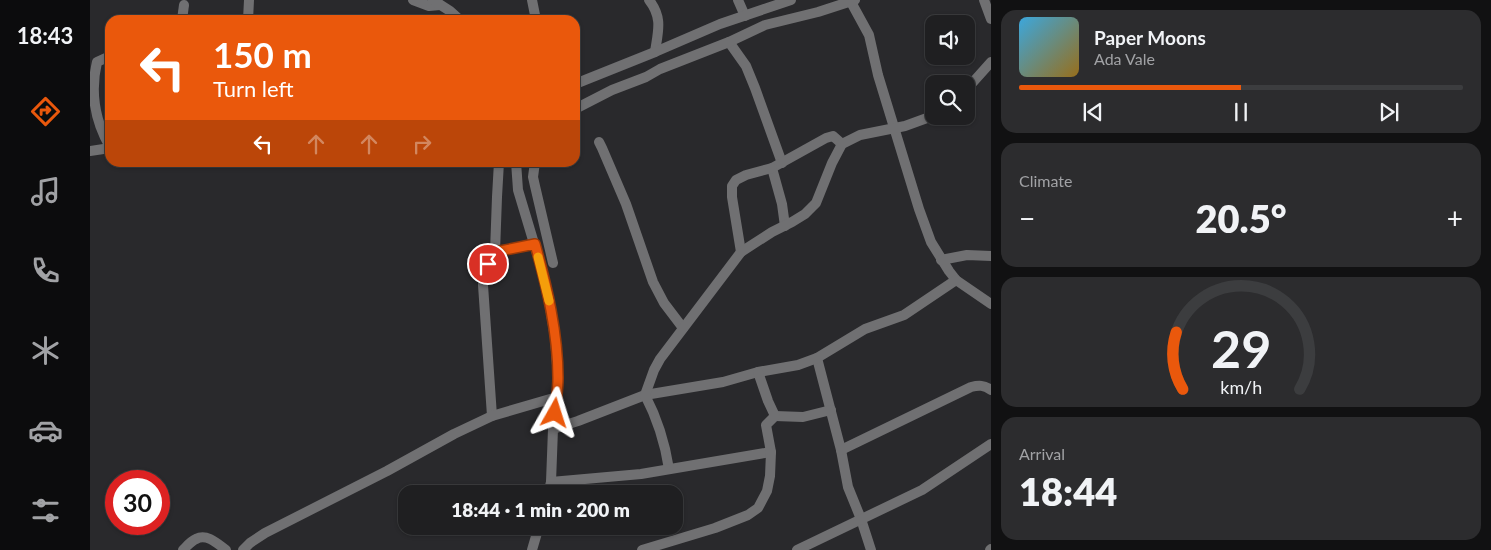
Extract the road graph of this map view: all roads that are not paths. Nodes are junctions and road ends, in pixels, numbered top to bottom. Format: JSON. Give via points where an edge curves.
{"nodes":[{"id":1,"x":249,"y":0,"type":"edge"},
{"id":2,"x":413,"y":0,"type":"edge"},
{"id":3,"x":532,"y":0,"type":"edge"},
{"id":4,"x":649,"y":0,"type":"edge"},
{"id":5,"x":738,"y":0,"type":"edge"},
{"id":6,"x":791,"y":0,"type":"edge"},
{"id":7,"x":984,"y":0,"type":"edge"},
{"id":8,"x":853,"y":1,"type":"edge"},
{"id":9,"x":436,"y":2,"type":"edge"},
{"id":10,"x":184,"y":5,"type":"dead end"},
{"id":11,"x":183,"y":15,"type":"edge"},
{"id":12,"x":248,"y":15,"type":"edge"},
{"id":13,"x":453,"y":15,"type":"edge"},
{"id":14,"x":535,"y":15,"type":"edge"},
{"id":15,"x":745,"y":16,"type":"junction"},
{"id":16,"x":991,"y":19,"type":"edge"},
{"id":17,"x":729,"y":42,"type":"junction"},
{"id":18,"x":655,"y":52,"type":"junction"},
{"id":19,"x":105,"y":58,"type":"edge"},
{"id":20,"x":991,"y":62,"type":"edge"},
{"id":21,"x":975,"y":80,"type":"edge"},
{"id":22,"x":580,"y":82,"type":"edge"},
{"id":23,"x":580,"y":106,"type":"edge"},
{"id":24,"x":925,"y":118,"type":"edge"},
{"id":25,"x":894,"y":129,"type":"junction"},
{"id":26,"x":105,"y":139,"type":"edge"},
{"id":27,"x":599,"y":142,"type":"dead end"},
{"id":28,"x":842,"y":144,"type":"junction"},
{"id":29,"x":105,"y":149,"type":"edge"},
{"id":30,"x":90,"y":151,"type":"edge"},
{"id":31,"x":782,"y":163,"type":"junction"},
{"id":32,"x":499,"y":167,"type":"edge"},
{"id":33,"x":516,"y":167,"type":"edge"},
{"id":34,"x":534,"y":167,"type":"edge"},
{"id":35,"x":772,"y":168,"type":"junction"},
{"id":36,"x":785,"y":226,"type":"junction"},
{"id":37,"x":535,"y":244,"type":"junction"},
{"id":38,"x":495,"y":252,"type":"junction"},
{"id":39,"x":741,"y":252,"type":"junction"},
{"id":40,"x":991,"y":256,"type":"edge"},
{"id":41,"x":942,"y":260,"type":"junction"},
{"id":42,"x":553,"y":263,"type":"dead end"},
{"id":43,"x":956,"y":280,"type":"junction"},
{"id":44,"x":991,"y":293,"type":"edge"},
{"id":45,"x":977,"y":295,"type":"junction"},
{"id":46,"x":991,"y":304,"type":"edge"},
{"id":47,"x":683,"y":328,"type":"junction"},
{"id":48,"x":817,"y":358,"type":"junction"},
{"id":49,"x":758,"y":372,"type":"junction"},
{"id":50,"x":991,"y":390,"type":"edge"},
{"id":51,"x":645,"y":395,"type":"junction"},
{"id":52,"x":557,"y":397,"type":"junction"},
{"id":53,"x":831,"y":410,"type":"junction"},
{"id":54,"x":492,"y":416,"type":"junction"},
{"id":55,"x":775,"y":416,"type":"junction"},
{"id":56,"x":553,"y":429,"type":"junction"},
{"id":57,"x":991,"y":444,"type":"edge"},
{"id":58,"x":841,"y":450,"type":"junction"},
{"id":59,"x":771,"y":452,"type":"junction"},
{"id":60,"x":669,"y":469,"type":"junction"},
{"id":61,"x":551,"y":482,"type":"junction"},
{"id":62,"x":550,"y":485,"type":"edge"},
{"id":63,"x":861,"y":519,"type":"junction"},
{"id":64,"x":537,"y":535,"type":"edge"},
{"id":65,"x":183,"y":550,"type":"edge"},
{"id":66,"x":226,"y":550,"type":"edge"},
{"id":67,"x":243,"y":550,"type":"edge"},
{"id":68,"x":532,"y":550,"type":"edge"},
{"id":69,"x":642,"y":550,"type":"edge"},
{"id":70,"x":797,"y":550,"type":"edge"},
{"id":71,"x":871,"y":550,"type":"edge"}],
"edges":[{"from":1,"to":12,"type":"street"},
{"from":2,"to":9,"type":"street","via":[[430,6]]},
{"from":3,"to":14,"type":"street"},
{"from":4,"to":18,"type":"street","via":[[658,15]]},
{"from":5,"to":15,"type":"street"},
{"from":6,"to":15,"type":"street"},
{"from":7,"to":16,"type":"street"},
{"from":8,"to":17,"type":"street","via":[[765,25]]},
{"from":8,"to":25,"type":"street","via":[[869,35]]},
{"from":9,"to":13,"type":"street"},
{"from":10,"to":11,"type":"street"},
{"from":15,"to":18,"type":"street"},
{"from":17,"to":23,"type":"street","via":[[660,69]]},
{"from":17,"to":31,"type":"street","via":[[749,73]]},
{"from":18,"to":22,"type":"street"},
{"from":19,"to":26,"type":"street","via":[[97,62],[93,77],[97,122]]},
{"from":20,"to":21,"type":"street"},
{"from":24,"to":25,"type":"street"},
{"from":25,"to":28,"type":"street","via":[[860,135]]},
{"from":25,"to":41,"type":"street","via":[[919,209]]},
{"from":27,"to":47,"type":"street","via":[[626,204],[653,282]]},
{"from":28,"to":31,"type":"street","via":[[833,136],[826,138]]},
{"from":28,"to":36,"type":"street","via":[[816,202],[805,214]]},
{"from":29,"to":30,"type":"street"},
{"from":31,"to":35,"type":"street"},
{"from":32,"to":38,"type":"street"},
{"from":33,"to":37,"type":"street","via":[[518,190]]},
{"from":34,"to":42,"type":"street","via":[[533,177]]},
{"from":35,"to":36,"type":"street"},
{"from":35,"to":39,"type":"street","via":[[746,175],[732,186]]},
{"from":36,"to":39,"type":"street"},
{"from":37,"to":38,"type":"street"},
{"from":37,"to":52,"type":"street","via":[[555,338]]},
{"from":38,"to":54,"type":"street","via":[[484,274],[483,285]]},
{"from":39,"to":47,"type":"street"},
{"from":40,"to":41,"type":"street","via":[[967,255]]},
{"from":41,"to":43,"type":"street"},
{"from":43,"to":45,"type":"street"},
{"from":43,"to":48,"type":"street","via":[[904,315],[866,329]]},
{"from":44,"to":45,"type":"street"},
{"from":45,"to":46,"type":"street"},
{"from":47,"to":51,"type":"street","via":[[654,370]]},
{"from":48,"to":49,"type":"street"},
{"from":48,"to":53,"type":"street"},
{"from":49,"to":51,"type":"street","via":[[722,382]]},
{"from":49,"to":55,"type":"street"},
{"from":50,"to":58,"type":"street","via":[[985,386],[970,387]]},
{"from":51,"to":56,"type":"street"},
{"from":51,"to":60,"type":"street","via":[[655,413]]},
{"from":52,"to":54,"type":"street"},
{"from":52,"to":56,"type":"street"},
{"from":53,"to":55,"type":"street","via":[[803,417]]},
{"from":53,"to":58,"type":"street"},
{"from":54,"to":67,"type":"street","via":[[265,533]]},
{"from":55,"to":59,"type":"street","via":[[766,425]]},
{"from":56,"to":61,"type":"street"},
{"from":57,"to":63,"type":"street","via":[[922,490]]},
{"from":58,"to":63,"type":"street","via":[[848,487]]},
{"from":59,"to":60,"type":"street"},
{"from":59,"to":69,"type":"street","via":[[767,491],[758,508],[748,516]]},
{"from":60,"to":61,"type":"street"},
{"from":61,"to":62,"type":"street"},
{"from":63,"to":70,"type":"street"},
{"from":63,"to":71,"type":"street"},
{"from":64,"to":68,"type":"street"},
{"from":65,"to":66,"type":"street","via":[[196,538],[204,537]]}]}
